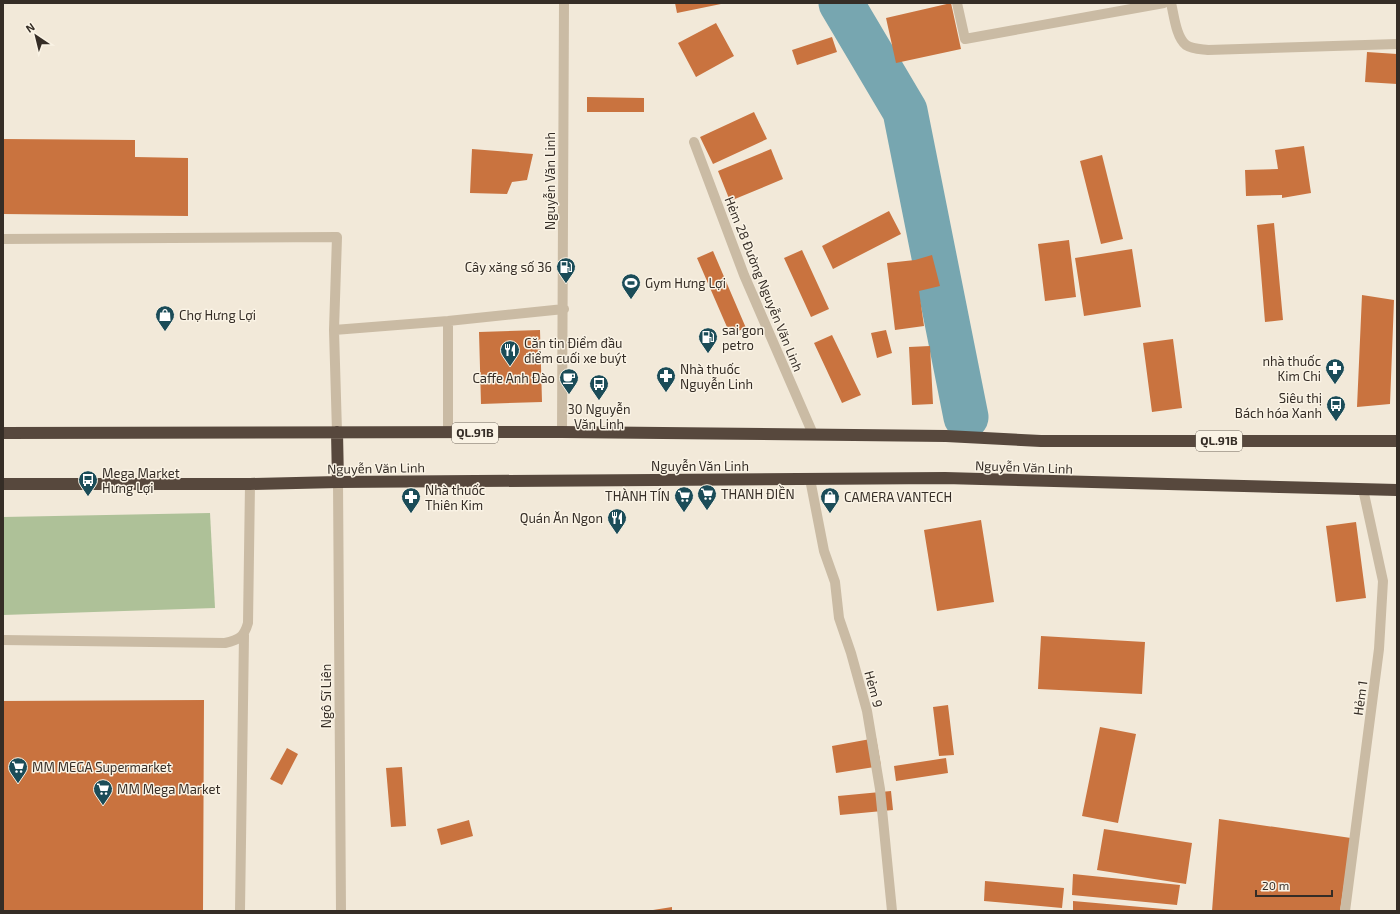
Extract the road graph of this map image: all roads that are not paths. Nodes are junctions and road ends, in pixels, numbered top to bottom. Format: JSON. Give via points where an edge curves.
{"nodes":[{"id":1,"x":564,"y":3,"type":"edge"},
{"id":2,"x":957,"y":3,"type":"edge"},
{"id":3,"x":1164,"y":3,"type":"edge"},
{"id":4,"x":1171,"y":3,"type":"edge"},
{"id":5,"x":1397,"y":44,"type":"edge"},
{"id":6,"x":694,"y":142,"type":"dead end"},
{"id":7,"x":3,"y":238,"type":"edge"},
{"id":8,"x":564,"y":309,"type":"junction"},
{"id":9,"x":448,"y":321,"type":"junction"},
{"id":10,"x":334,"y":330,"type":"junction"},
{"id":11,"x":337,"y":432,"type":"junction"},
{"id":12,"x":562,"y":432,"type":"junction"},
{"id":13,"x":3,"y":433,"type":"edge"},
{"id":14,"x":448,"y":433,"type":"junction"},
{"id":15,"x":813,"y":434,"type":"junction"},
{"id":16,"x":1397,"y":441,"type":"edge"},
{"id":17,"x":810,"y":479,"type":"junction"},
{"id":18,"x":338,"y":482,"type":"junction"},
{"id":19,"x":3,"y":484,"type":"edge"},
{"id":20,"x":250,"y":484,"type":"junction"},
{"id":21,"x":1364,"y":489,"type":"junction"},
{"id":22,"x":1397,"y":490,"type":"edge"},
{"id":23,"x":244,"y":635,"type":"junction"},
{"id":24,"x":3,"y":640,"type":"edge"},
{"id":25,"x":240,"y":911,"type":"edge"},
{"id":26,"x":341,"y":911,"type":"edge"},
{"id":27,"x":892,"y":911,"type":"edge"},
{"id":28,"x":1345,"y":911,"type":"edge"}],
"edges":[{"from":1,"to":8,"type":"street","name":"Nguyễn Văn Linh"},
{"from":2,"to":3,"type":"street","via":[[965,39]]},
{"from":4,"to":5,"type":"street","via":[[1179,34],[1185,45],[1194,49]]},
{"from":6,"to":15,"type":"street","name":"Hẻm 28 Đường Nguyễn Văn Linh","via":[[744,275]]},
{"from":7,"to":10,"type":"street","via":[[337,237]]},
{"from":8,"to":9,"type":"street"},
{"from":8,"to":12,"type":"street","name":"Nguyễn Văn Linh"},
{"from":9,"to":10,"type":"street"},
{"from":9,"to":14,"type":"street"},
{"from":10,"to":11,"type":"street"},
{"from":11,"to":13,"type":"highway","name":"Nguyễn Văn Linh","number":"QL.91B"},
{"from":11,"to":14,"type":"highway","name":"Nguyễn Văn Linh","number":"QL.91B"},
{"from":11,"to":18,"type":"highway"},
{"from":12,"to":14,"type":"highway","name":"Nguyễn Văn Linh","number":"QL.91B"},
{"from":12,"to":15,"type":"highway","name":"Nguyễn Văn Linh","number":"QL.91B"},
{"from":15,"to":16,"type":"highway","name":"Nguyễn Văn Linh","number":"QL.91B","via":[[946,436],[1041,441]]},
{"from":17,"to":18,"type":"highway","name":"Nguyễn Văn Linh"},
{"from":17,"to":21,"type":"highway","name":"Nguyễn Văn Linh","via":[[945,478]]},
{"from":17,"to":27,"type":"street","name":"Hẻm 9","via":[[824,551],[835,582],[839,618],[867,711],[880,790]]},
{"from":18,"to":20,"type":"highway","name":"Nguyễn Văn Linh"},
{"from":18,"to":26,"type":"street","name":"Ngô Sĩ Liên"},
{"from":19,"to":20,"type":"highway","name":"Nguyễn Văn Linh"},
{"from":20,"to":23,"type":"street","via":[[248,623]]},
{"from":21,"to":22,"type":"highway","name":"Nguyễn Văn Linh"},
{"from":21,"to":28,"type":"street","name":"Hẻm 1","via":[[1383,581],[1379,649]]},
{"from":23,"to":24,"type":"street","via":[[236,641],[225,643]]},
{"from":23,"to":25,"type":"street"}]}
